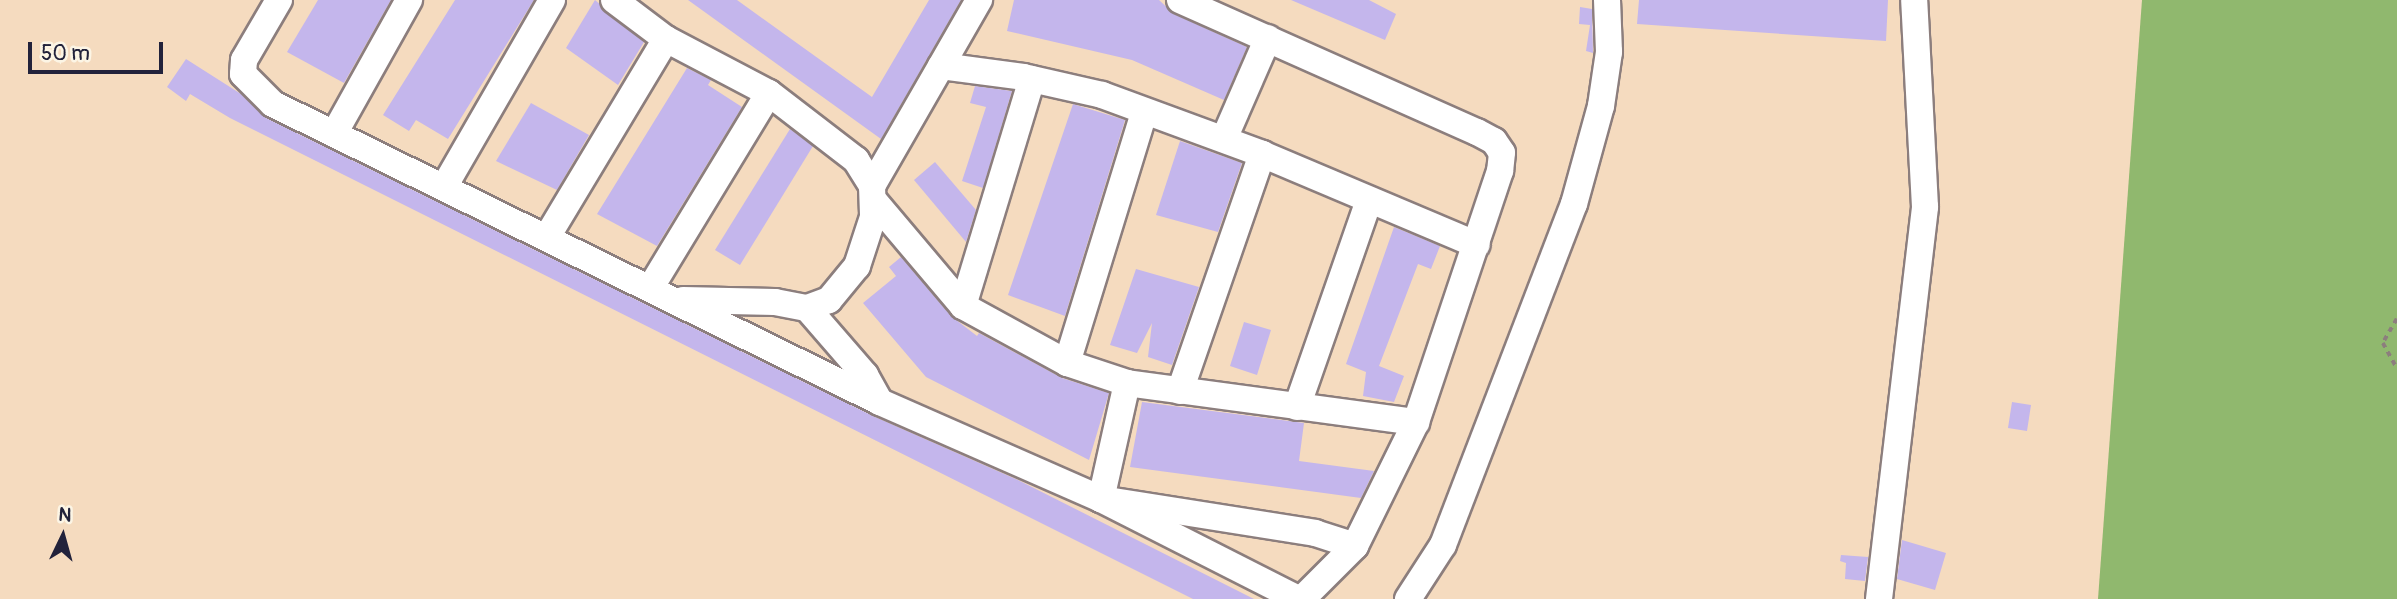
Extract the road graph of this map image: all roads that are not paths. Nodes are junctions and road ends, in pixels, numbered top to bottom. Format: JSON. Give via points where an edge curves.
{"nodes":[{"id":1,"x":409,"y":0,"type":"edge"},
{"id":2,"x":552,"y":0,"type":"edge"},
{"id":3,"x":614,"y":0,"type":"edge"},
{"id":4,"x":979,"y":0,"type":"edge"},
{"id":5,"x":1180,"y":0,"type":"edge"},
{"id":6,"x":1606,"y":0,"type":"edge"},
{"id":7,"x":1914,"y":0,"type":"edge"},
{"id":8,"x":271,"y":4,"type":"edge"},
{"id":9,"x":1268,"y":38,"type":"junction"},
{"id":10,"x":667,"y":39,"type":"junction"},
{"id":11,"x":941,"y":66,"type":"junction"},
{"id":12,"x":1032,"y":79,"type":"junction"},
{"id":13,"x":769,"y":93,"type":"junction"},
{"id":14,"x":1144,"y":114,"type":"junction"},
{"id":15,"x":334,"y":134,"type":"junction"},
{"id":16,"x":1224,"y":139,"type":"junction"},
{"id":17,"x":1262,"y":154,"type":"junction"},
{"id":18,"x":444,"y":187,"type":"junction"},
{"id":19,"x":874,"y":194,"type":"junction"},
{"id":20,"x":1369,"y":200,"type":"junction"},
{"id":21,"x":547,"y":237,"type":"junction"},
{"id":22,"x":1476,"y":245,"type":"junction"},
{"id":23,"x":651,"y":288,"type":"junction"},
{"id":24,"x":677,"y":300,"type":"junction"},
{"id":25,"x":963,"y":306,"type":"junction"},
{"id":26,"x":807,"y":308,"type":"junction"},
{"id":27,"x":1067,"y":363,"type":"junction"},
{"id":28,"x":1127,"y":383,"type":"junction"},
{"id":29,"x":1180,"y":391,"type":"junction"},
{"id":30,"x":880,"y":402,"type":"junction"},
{"id":31,"x":1297,"y":407,"type":"junction"},
{"id":32,"x":1416,"y":422,"type":"junction"},
{"id":33,"x":1101,"y":499,"type":"junction"},
{"id":34,"x":1355,"y":546,"type":"junction"},
{"id":35,"x":1300,"y":599,"type":"edge"},
{"id":36,"x":1408,"y":599,"type":"edge"},
{"id":37,"x":1879,"y":599,"type":"edge"}],
"edges":[{"from":1,"to":15,"type":"street"},
{"from":2,"to":18,"type":"street"},
{"from":3,"to":10,"type":"street"},
{"from":4,"to":11,"type":"street"},
{"from":5,"to":9,"type":"street"},
{"from":6,"to":36,"type":"street","via":[[1609,52],[1601,106],[1574,204],[1443,545]]},
{"from":7,"to":37,"type":"street","via":[[1925,207]]},
{"from":8,"to":15,"type":"street","via":[[244,60],[243,74],[272,104]]},
{"from":9,"to":16,"type":"street"},
{"from":9,"to":22,"type":"street","via":[[1494,141],[1502,153],[1500,171]]},
{"from":10,"to":13,"type":"street"},
{"from":10,"to":21,"type":"street"},
{"from":11,"to":12,"type":"street"},
{"from":11,"to":19,"type":"street"},
{"from":12,"to":14,"type":"street","via":[[1102,94]]},
{"from":12,"to":25,"type":"street"},
{"from":13,"to":19,"type":"street","via":[[856,160]]},
{"from":13,"to":23,"type":"street"},
{"from":14,"to":16,"type":"street"},
{"from":14,"to":27,"type":"street"},
{"from":15,"to":18,"type":"street"},
{"from":16,"to":17,"type":"street"},
{"from":17,"to":20,"type":"street"},
{"from":17,"to":29,"type":"street"},
{"from":18,"to":21,"type":"street"},
{"from":19,"to":25,"type":"street"},
{"from":19,"to":26,"type":"street","via":[[857,266],[829,300]]},
{"from":20,"to":22,"type":"street"},
{"from":20,"to":31,"type":"street"},
{"from":21,"to":23,"type":"street"},
{"from":22,"to":32,"type":"street"},
{"from":23,"to":24,"type":"street"},
{"from":24,"to":26,"type":"street","via":[[775,302]]},
{"from":24,"to":30,"type":"street"},
{"from":25,"to":27,"type":"street"},
{"from":26,"to":30,"type":"street","via":[[865,375]]},
{"from":27,"to":28,"type":"street"},
{"from":28,"to":29,"type":"street"},
{"from":28,"to":33,"type":"street"},
{"from":29,"to":31,"type":"street"},
{"from":30,"to":33,"type":"street"},
{"from":31,"to":32,"type":"street"},
{"from":32,"to":34,"type":"street"},
{"from":33,"to":34,"type":"street","via":[[1315,533]]},
{"from":33,"to":35,"type":"street"},
{"from":34,"to":35,"type":"street"}]}
